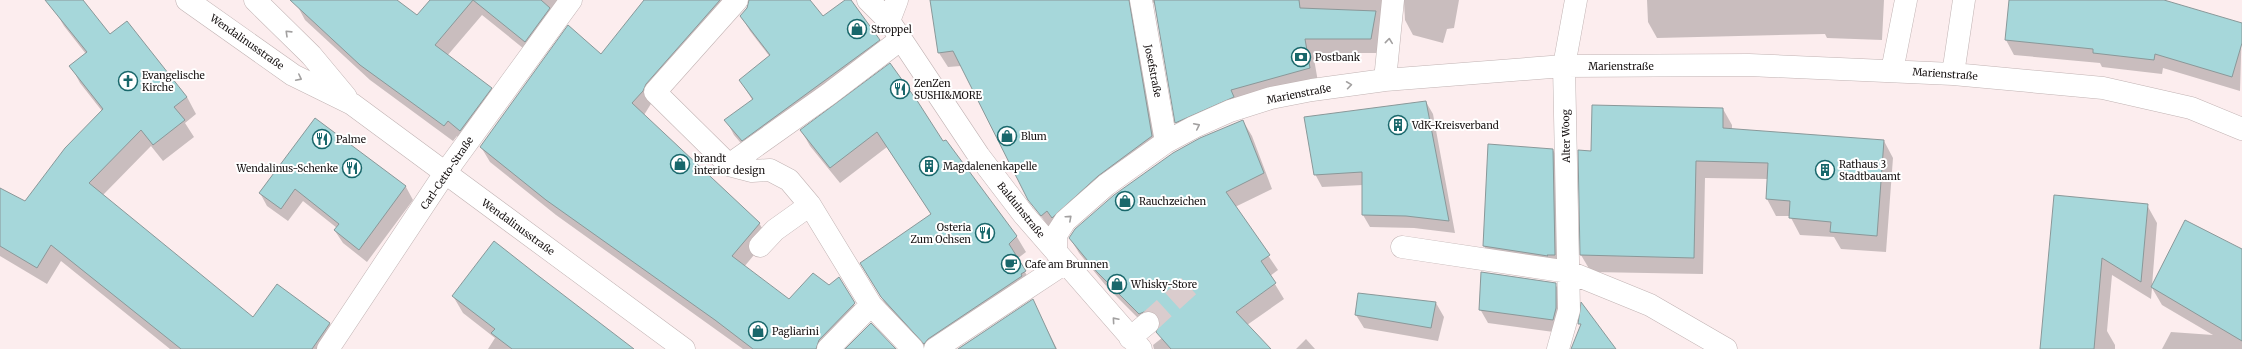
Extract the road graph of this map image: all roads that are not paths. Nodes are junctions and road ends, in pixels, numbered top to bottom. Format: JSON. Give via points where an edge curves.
{"nodes":[{"id":1,"x":187,"y":0,"type":"edge"},
{"id":2,"x":255,"y":0,"type":"edge"},
{"id":3,"x":571,"y":0,"type":"edge"},
{"id":4,"x":737,"y":0,"type":"edge"},
{"id":5,"x":868,"y":0,"type":"edge"},
{"id":6,"x":897,"y":0,"type":"edge"},
{"id":7,"x":1140,"y":0,"type":"edge"},
{"id":8,"x":1394,"y":0,"type":"edge"},
{"id":9,"x":1576,"y":0,"type":"edge"},
{"id":10,"x":1906,"y":0,"type":"edge"},
{"id":11,"x":1964,"y":0,"type":"edge"},
{"id":12,"x":889,"y":21,"type":"junction"},
{"id":13,"x":900,"y":40,"type":"junction"},
{"id":14,"x":1564,"y":66,"type":"junction"},
{"id":15,"x":1892,"y":71,"type":"junction"},
{"id":16,"x":1953,"y":74,"type":"junction"},
{"id":17,"x":1385,"y":80,"type":"junction"},
{"id":18,"x":352,"y":104,"type":"junction"},
{"id":19,"x":2242,"y":129,"type":"edge"},
{"id":20,"x":1166,"y":142,"type":"junction"},
{"id":21,"x":729,"y":165,"type":"junction"},
{"id":22,"x":445,"y":173,"type":"junction"},
{"id":23,"x":810,"y":205,"type":"junction"},
{"id":24,"x":760,"y":246,"type":"dead end"},
{"id":25,"x":1402,"y":247,"type":"dead end"},
{"id":26,"x":1061,"y":258,"type":"junction"},
{"id":27,"x":1569,"y":272,"type":"junction"},
{"id":28,"x":871,"y":305,"type":"junction"},
{"id":29,"x":1148,"y":323,"type":"tunnel mouth"},
{"id":30,"x":1136,"y":344,"type":"edge"},
{"id":31,"x":328,"y":349,"type":"edge"},
{"id":32,"x":684,"y":349,"type":"edge"},
{"id":33,"x":828,"y":349,"type":"edge"},
{"id":34,"x":913,"y":349,"type":"edge"},
{"id":35,"x":935,"y":349,"type":"edge"},
{"id":36,"x":1558,"y":349,"type":"edge"},
{"id":37,"x":1726,"y":349,"type":"edge"}],
"edges":[{"from":1,"to":18,"type":"street","name":"Wendalinusstraße","one_way":true,"via":[[293,75]]},
{"from":18,"to":2,"type":"street","name":"Wendalinusstraße","one_way":true,"via":[[311,55]]},
{"from":3,"to":22,"type":"street","name":"Carl-Cetto-Straße"},
{"from":4,"to":21,"type":"street","via":[[655,92]]},
{"from":5,"to":12,"type":"street","name":"Balduinstraße"},
{"from":6,"to":12,"type":"street"},
{"from":7,"to":20,"type":"street","name":"Josefstraße"},
{"from":17,"to":8,"type":"street","one_way":true},
{"from":9,"to":14,"type":"street","name":"Alter Woog"},
{"from":10,"to":15,"type":"street"},
{"from":11,"to":16,"type":"street"},
{"from":12,"to":13,"type":"street","name":"Balduinstraße"},
{"from":13,"to":21,"type":"street"},
{"from":13,"to":26,"type":"street","name":"Balduinstraße","via":[[979,156]]},
{"from":14,"to":15,"type":"street","name":"Marienstraße","via":[[1749,65]]},
{"from":14,"to":17,"type":"street","name":"Marienstraße"},
{"from":14,"to":27,"type":"street","name":"Alter Woog"},
{"from":15,"to":16,"type":"street","name":"Marienstraße"},
{"from":16,"to":19,"type":"street","name":"Marienstraße","via":[[2103,88],[2192,108]]},
{"from":20,"to":17,"type":"street","name":"Marienstraße","one_way":true,"via":[[1230,111],[1271,98]]},
{"from":18,"to":22,"type":"street","name":"Wendalinusstraße"},
{"from":26,"to":20,"type":"street","name":"Marienstraße","one_way":true,"via":[[1056,235],[1064,221],[1106,185]]},
{"from":21,"to":23,"type":"street","via":[[752,171],[770,170],[789,180]]},
{"from":22,"to":31,"type":"street","name":"Carl-Cetto-Straße"},
{"from":22,"to":32,"type":"street","name":"Wendalinusstraße"},
{"from":23,"to":24,"type":"street","via":[[775,230]]},
{"from":23,"to":28,"type":"street"},
{"from":25,"to":27,"type":"street"},
{"from":30,"to":26,"type":"street","name":"Balduinstraße","one_way":true},
{"from":26,"to":35,"type":"street"},
{"from":27,"to":36,"type":"street","name":"Alter Woog","via":[[1569,310]]},
{"from":27,"to":37,"type":"street","via":[[1650,305]]},
{"from":28,"to":33,"type":"street"},
{"from":28,"to":34,"type":"street"},
{"from":29,"to":30,"type":"street"}]}
